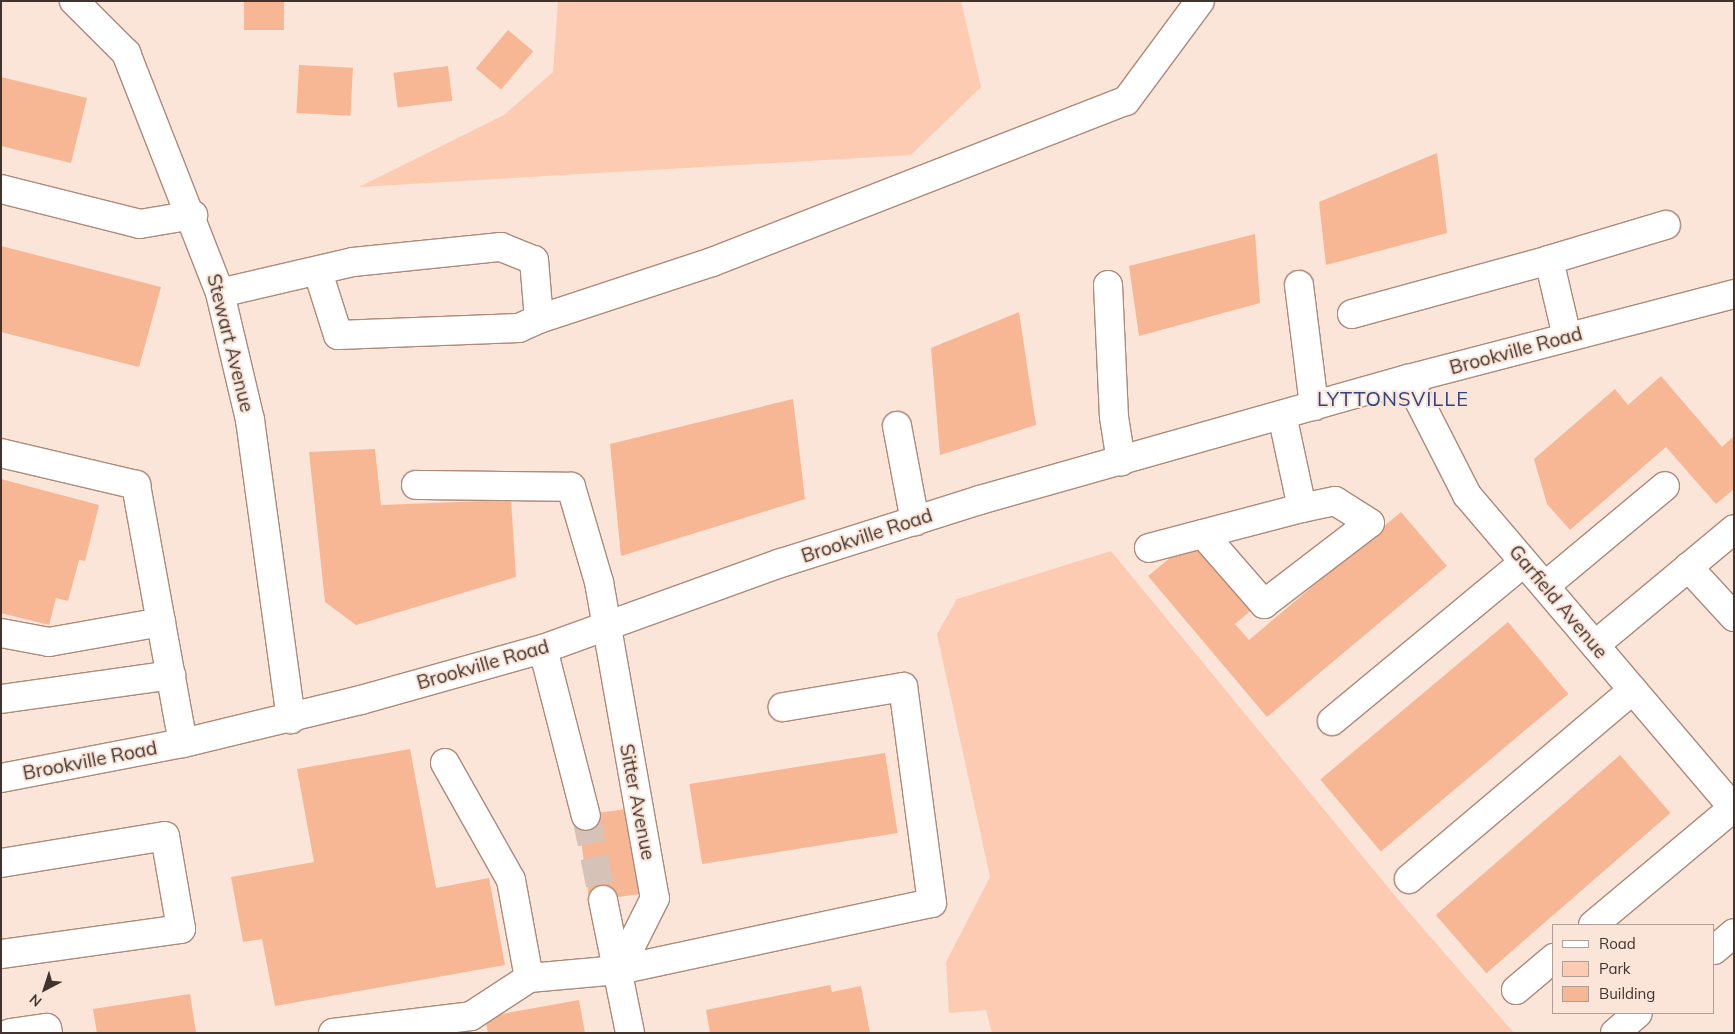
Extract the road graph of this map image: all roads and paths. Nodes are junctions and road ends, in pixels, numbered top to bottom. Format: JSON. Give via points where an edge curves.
{"nodes":[{"id":1,"x":74,"y":1,"type":"edge"},
{"id":2,"x":1200,"y":1,"type":"edge"},
{"id":3,"x":1,"y":189,"type":"edge"},
{"id":4,"x":193,"y":215,"type":"junction"},
{"id":5,"x":1666,"y":224,"type":"dead end"},
{"id":6,"x":1549,"y":260,"type":"junction"},
{"id":7,"x":318,"y":272,"type":"junction"},
{"id":8,"x":1299,"y":285,"type":"dead end"},
{"id":9,"x":1108,"y":286,"type":"dead end"},
{"id":10,"x":220,"y":292,"type":"junction"},
{"id":11,"x":1732,"y":293,"type":"edge"},
{"id":12,"x":1352,"y":314,"type":"dead end"},
{"id":13,"x":539,"y":319,"type":"junction"},
{"id":14,"x":1567,"y":337,"type":"junction"},
{"id":15,"x":1408,"y":379,"type":"junction"},
{"id":16,"x":1314,"y":406,"type":"junction"},
{"id":17,"x":1282,"y":415,"type":"junction"},
{"id":18,"x":897,"y":426,"type":"dead end"},
{"id":19,"x":1,"y":453,"type":"edge"},
{"id":20,"x":1121,"y":461,"type":"junction"},
{"id":21,"x":416,"y":485,"type":"dead end"},
{"id":22,"x":1665,"y":486,"type":"dead end"},
{"id":23,"x":1302,"y":508,"type":"junction"},
{"id":24,"x":915,"y":521,"type":"junction"},
{"id":25,"x":1734,"y":528,"type":"edge"},
{"id":26,"x":1203,"y":534,"type":"junction"},
{"id":27,"x":1148,"y":548,"type":"dead end"},
{"id":28,"x":1524,"y":562,"type":"junction"},
{"id":29,"x":1688,"y":567,"type":"junction"},
{"id":30,"x":1545,"y":586,"type":"junction"},
{"id":31,"x":1734,"y":617,"type":"edge"},
{"id":32,"x":161,"y":622,"type":"junction"},
{"id":33,"x":606,"y":628,"type":"junction"},
{"id":34,"x":1,"y":633,"type":"edge"},
{"id":35,"x":1595,"y":645,"type":"junction"},
{"id":36,"x":543,"y":649,"type":"junction"},
{"id":37,"x":171,"y":674,"type":"junction"},
{"id":38,"x":1633,"y":690,"type":"junction"},
{"id":39,"x":1,"y":699,"type":"edge"},
{"id":40,"x":783,"y":707,"type":"dead end"},
{"id":41,"x":291,"y":719,"type":"junction"},
{"id":42,"x":1332,"y":721,"type":"dead end"},
{"id":43,"x":183,"y":743,"type":"junction"},
{"id":44,"x":445,"y":763,"type":"dead end"},
{"id":45,"x":1,"y":778,"type":"edge"},
{"id":46,"x":1733,"y":808,"type":"edge"},
{"id":47,"x":586,"y":816,"type":"tunnel mouth"},
{"id":48,"x":1,"y":863,"type":"edge"},
{"id":49,"x":1409,"y":879,"type":"dead end"},
{"id":50,"x":603,"y":900,"type":"tunnel mouth"},
{"id":51,"x":1594,"y":924,"type":"edge"},
{"id":52,"x":1734,"y":933,"type":"edge"},
{"id":53,"x":1715,"y":949,"type":"edge"},
{"id":54,"x":1,"y":954,"type":"edge"},
{"id":55,"x":1552,"y":960,"type":"edge"},
{"id":56,"x":619,"y":970,"type":"junction"},
{"id":57,"x":528,"y":978,"type":"junction"},
{"id":58,"x":1516,"y":990,"type":"dead end"},
{"id":59,"x":1637,"y":1014,"type":"edge"},
{"id":60,"x":10,"y":1033,"type":"edge"},
{"id":61,"x":48,"y":1033,"type":"edge"},
{"id":62,"x":333,"y":1033,"type":"edge"},
{"id":63,"x":630,"y":1033,"type":"edge"},
{"id":64,"x":1615,"y":1033,"type":"edge"}],
"edges":[{"from":1,"to":4,"type":"street","name":"Stewart Avenue","via":[[126,53]]},
{"from":2,"to":13,"type":"street","via":[[1126,101],[712,262]]},
{"from":3,"to":4,"type":"street","via":[[140,224]]},
{"from":4,"to":10,"type":"street","name":"Stewart Avenue"},
{"from":5,"to":6,"type":"street"},
{"from":6,"to":12,"type":"street"},
{"from":6,"to":14,"type":"street"},
{"from":7,"to":10,"type":"street"},
{"from":7,"to":13,"type":"street","via":[[338,335],[519,328]]},
{"from":7,"to":13,"type":"street","via":[[353,262],[500,247],[534,260]]},
{"from":8,"to":16,"type":"street"},
{"from":9,"to":20,"type":"street","via":[[1114,417]]},
{"from":10,"to":41,"type":"street","name":"Stewart Avenue","via":[[250,420]]},
{"from":11,"to":14,"type":"street","name":"Brookville Road"},
{"from":14,"to":15,"type":"street","name":"Brookville Road"},
{"from":15,"to":16,"type":"street","name":"Brookville Road"},
{"from":15,"to":28,"type":"street","name":"Garfield Avenue","via":[[1467,494]]},
{"from":16,"to":17,"type":"street","name":"Brookville Road"},
{"from":17,"to":20,"type":"street","name":"Brookville Road"},
{"from":17,"to":23,"type":"street"},
{"from":18,"to":24,"type":"street"},
{"from":19,"to":32,"type":"street","via":[[136,485]]},
{"from":20,"to":24,"type":"street","name":"Brookville Road"},
{"from":21,"to":33,"type":"street","name":"Sitter Avenue","via":[[571,487]]},
{"from":22,"to":30,"type":"street"},
{"from":23,"to":26,"type":"street"},
{"from":23,"to":26,"type":"street","via":[[1335,501],[1370,523],[1264,604]]},
{"from":24,"to":33,"type":"street","name":"Brookville Road","via":[[781,563]]},
{"from":25,"to":29,"type":"street"},
{"from":26,"to":27,"type":"street"},
{"from":28,"to":30,"type":"street","name":"Garfield Avenue"},
{"from":28,"to":42,"type":"street"},
{"from":29,"to":31,"type":"street"},
{"from":29,"to":35,"type":"street"},
{"from":30,"to":35,"type":"street","name":"Garfield Avenue"},
{"from":32,"to":34,"type":"street","via":[[49,642]]},
{"from":32,"to":37,"type":"street"},
{"from":33,"to":36,"type":"street","name":"Brookville Road"},
{"from":33,"to":56,"type":"street","name":"Sitter Avenue","via":[[655,898]]},
{"from":35,"to":38,"type":"street","name":"Garfield Avenue"},
{"from":36,"to":41,"type":"street","name":"Brookville Road"},
{"from":36,"to":47,"type":"street"},
{"from":37,"to":39,"type":"street"},
{"from":37,"to":43,"type":"street"},
{"from":38,"to":46,"type":"street","name":"Garfield Avenue"},
{"from":38,"to":49,"type":"street"},
{"from":40,"to":56,"type":"street","via":[[903,687],[932,903]]},
{"from":41,"to":43,"type":"street","name":"Brookville Road"},
{"from":43,"to":45,"type":"street","name":"Brookville Road"},
{"from":44,"to":57,"type":"street","via":[[511,880]]},
{"from":46,"to":51,"type":"street"},
{"from":48,"to":54,"type":"street","via":[[165,836],[181,929]]},
{"from":50,"to":56,"type":"street"},
{"from":52,"to":53,"type":"street"},
{"from":55,"to":58,"type":"street"},
{"from":56,"to":57,"type":"street"},
{"from":56,"to":63,"type":"street"},
{"from":57,"to":62,"type":"street","via":[[471,1016]]},
{"from":59,"to":64,"type":"street"},
{"from":60,"to":61,"type":"street","via":[[47,1028]]}]}
